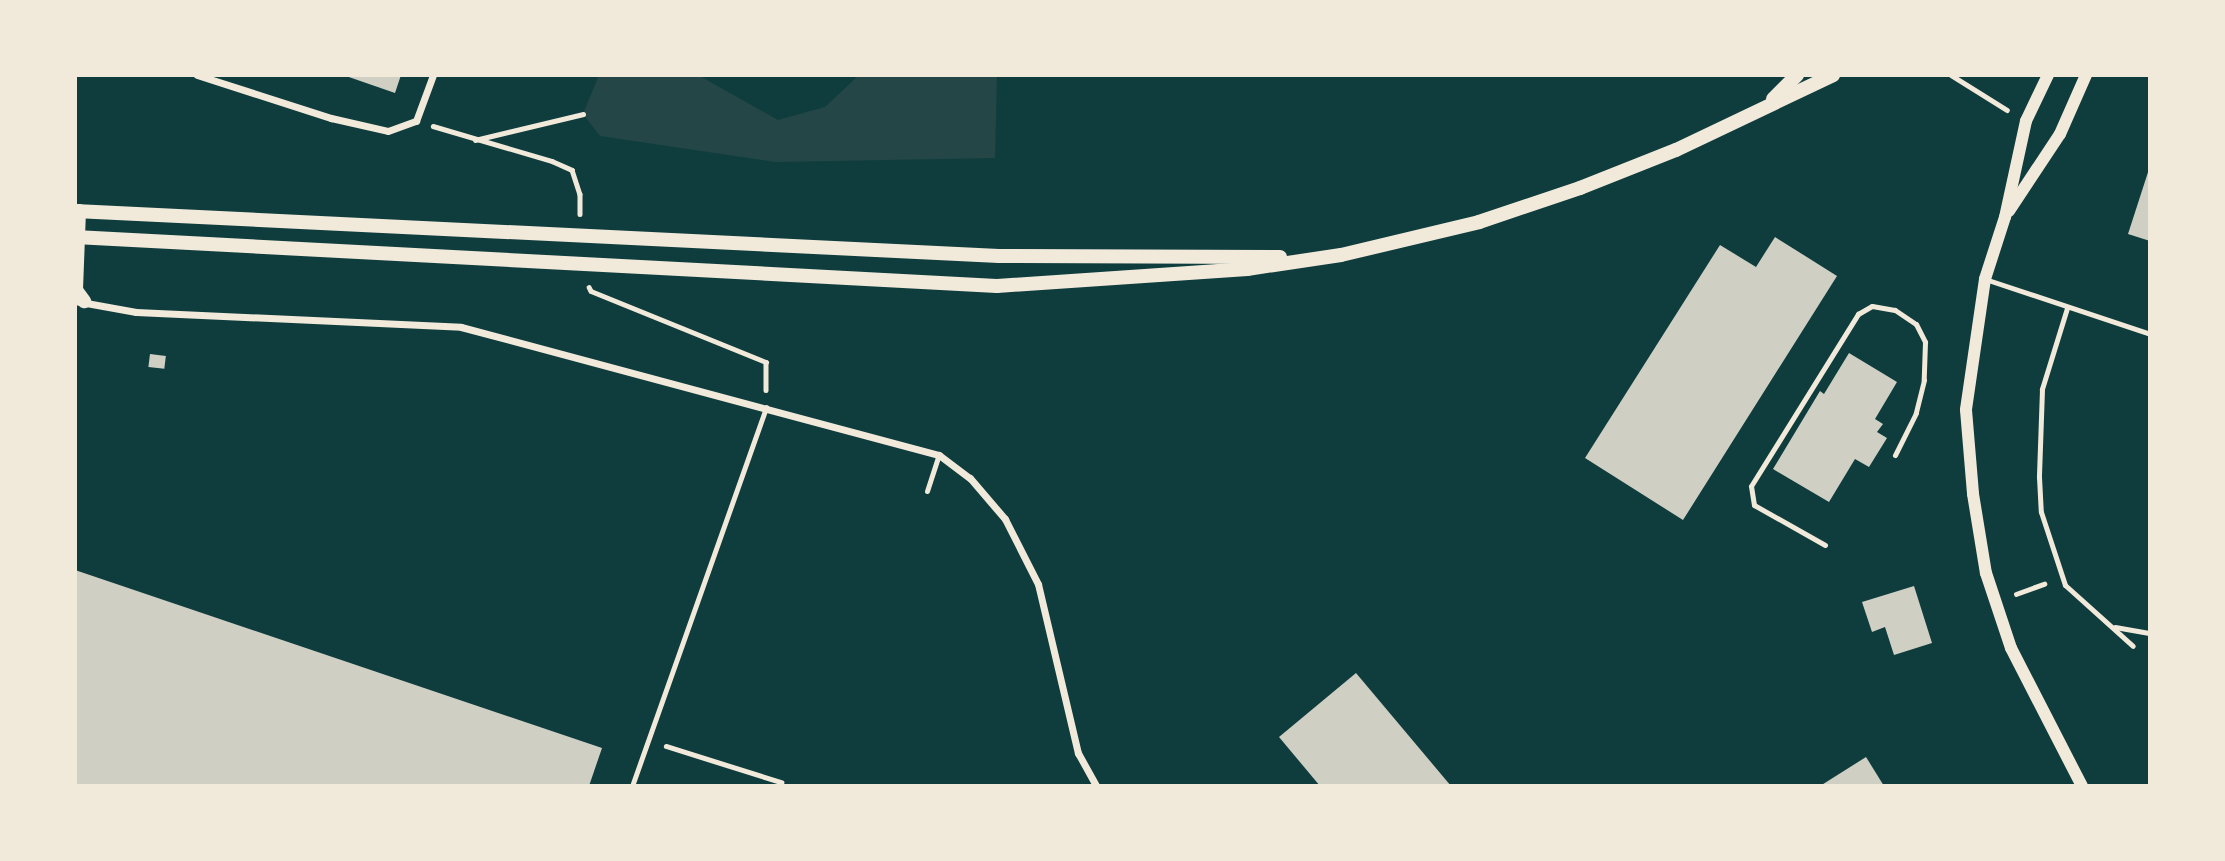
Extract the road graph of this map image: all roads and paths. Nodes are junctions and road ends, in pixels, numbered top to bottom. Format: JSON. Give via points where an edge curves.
{"nodes":[{"id":1,"x":197,"y":75,"type":"edge"},
{"id":2,"x":433,"y":75,"type":"edge"},
{"id":3,"x":1797,"y":75,"type":"edge"},
{"id":4,"x":1833,"y":75,"type":"edge"},
{"id":5,"x":2048,"y":75,"type":"edge"},
{"id":6,"x":2086,"y":75,"type":"edge"},
{"id":7,"x":1766,"y":105,"type":"junction"},
{"id":8,"x":583,"y":114,"type":"dead end"},
{"id":9,"x":474,"y":140,"type":"dead end"},
{"id":10,"x":77,"y":211,"type":"edge"},
{"id":11,"x":2005,"y":217,"type":"junction"},
{"id":12,"x":77,"y":237,"type":"edge"},
{"id":13,"x":1341,"y":255,"type":"junction"},
{"id":14,"x":1985,"y":279,"type":"junction"},
{"id":15,"x":80,"y":301,"type":"edge"},
{"id":16,"x":2067,"y":308,"type":"junction"},
{"id":17,"x":2150,"y":334,"type":"edge"},
{"id":18,"x":766,"y":407,"type":"junction"},
{"id":19,"x":939,"y":455,"type":"junction"},
{"id":20,"x":1895,"y":455,"type":"dead end"},
{"id":21,"x":927,"y":491,"type":"dead end"},
{"id":22,"x":1825,"y":545,"type":"dead end"},
{"id":23,"x":2063,"y":577,"type":"junction"},
{"id":24,"x":1996,"y":601,"type":"junction"},
{"id":25,"x":2113,"y":627,"type":"junction"},
{"id":26,"x":2150,"y":633,"type":"edge"},
{"id":27,"x":2133,"y":646,"type":"dead end"},
{"id":28,"x":648,"y":740,"type":"junction"},
{"id":29,"x":782,"y":782,"type":"dead end"},
{"id":30,"x":632,"y":786,"type":"edge"},
{"id":31,"x":1096,"y":786,"type":"edge"},
{"id":32,"x":2082,"y":786,"type":"edge"}],
"edges":[{"from":1,"to":2,"type":"street","via":[[331,118],[388,131],[416,121]]},
{"from":3,"to":7,"type":"main road"},
{"from":4,"to":7,"type":"main road"},
{"from":5,"to":11,"type":"street","via":[[2026,121]]},
{"from":6,"to":11,"type":"street","via":[[2060,134]]},
{"from":7,"to":13,"type":"main road","via":[[1676,150],[1580,188],[1479,222]]},
{"from":8,"to":9,"type":"path"},
{"from":10,"to":12,"type":"main road"},
{"from":10,"to":13,"type":"main road","via":[[999,257]]},
{"from":11,"to":14,"type":"street"},
{"from":12,"to":13,"type":"main road","via":[[997,286],[1247,270]]},
{"from":12,"to":15,"type":"main road"},
{"from":14,"to":16,"type":"lane"},
{"from":14,"to":24,"type":"street","via":[[1966,410],[1973,494],[1986,573]]},
{"from":15,"to":18,"type":"street","via":[[136,312],[461,327]]},
{"from":16,"to":17,"type":"lane"},
{"from":16,"to":23,"type":"lane","via":[[2042,389],[2039,477],[2041,512]]},
{"from":18,"to":19,"type":"street"},
{"from":18,"to":28,"type":"lane"},
{"from":19,"to":21,"type":"lane"},
{"from":19,"to":31,"type":"street","via":[[970,478],[1005,519],[1038,584],[1078,753]]},
{"from":20,"to":22,"type":"lane","via":[[1916,413],[1924,380],[1924,342],[1916,324],[1895,310],[1872,306],[1858,314],[1751,486],[1754,505]]},
{"from":23,"to":24,"type":"path"},
{"from":23,"to":25,"type":"lane","via":[[2065,585]]},
{"from":24,"to":32,"type":"street","via":[[2011,648]]},
{"from":25,"to":26,"type":"lane"},
{"from":25,"to":27,"type":"lane"},
{"from":28,"to":29,"type":"path"},
{"from":28,"to":30,"type":"lane"}]}
